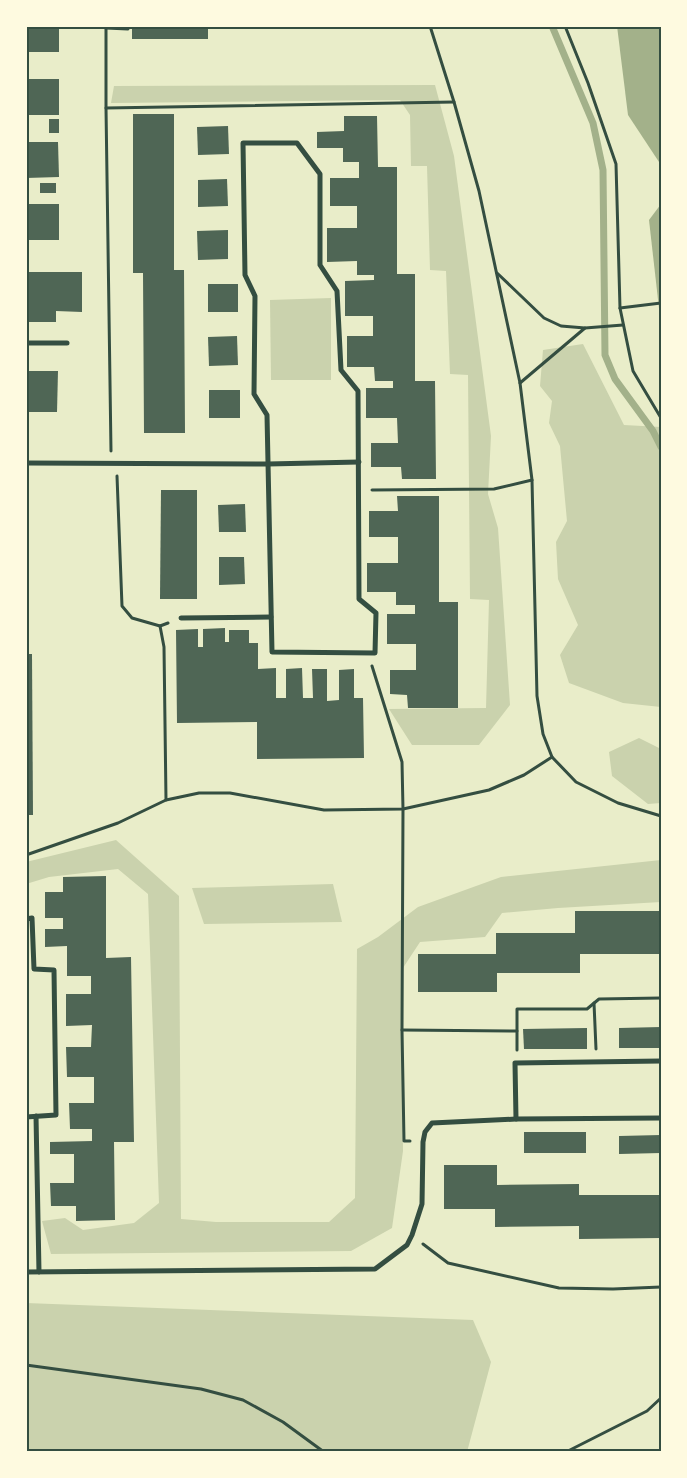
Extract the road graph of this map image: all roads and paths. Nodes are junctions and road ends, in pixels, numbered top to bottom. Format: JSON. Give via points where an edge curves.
{"nodes":[{"id":1,"x":430,"y":26,"type":"edge"},
{"id":2,"x":565,"y":26,"type":"edge"},
{"id":3,"x":106,"y":27,"type":"edge"},
{"id":4,"x":128,"y":29,"type":"dead end"},
{"id":5,"x":454,"y":102,"type":"junction"},
{"id":6,"x":106,"y":108,"type":"junction"},
{"id":7,"x":496,"y":272,"type":"junction"},
{"id":8,"x":661,"y":303,"type":"edge"},
{"id":9,"x":620,"y":308,"type":"junction"},
{"id":10,"x":623,"y":325,"type":"junction"},
{"id":11,"x":585,"y":328,"type":"junction"},
{"id":12,"x":26,"y":343,"type":"edge"},
{"id":13,"x":67,"y":343,"type":"dead end"},
{"id":14,"x":520,"y":383,"type":"junction"},
{"id":15,"x":661,"y":418,"type":"edge"},
{"id":16,"x":359,"y":462,"type":"junction"},
{"id":17,"x":26,"y":463,"type":"edge"},
{"id":18,"x":112,"y":463,"type":"junction"},
{"id":19,"x":268,"y":464,"type":"junction"},
{"id":20,"x":532,"y":480,"type":"junction"},
{"id":21,"x":358,"y":490,"type":"junction"},
{"id":22,"x":271,"y":617,"type":"junction"},
{"id":23,"x":181,"y":618,"type":"joint"},
{"id":24,"x":160,"y":626,"type":"junction"},
{"id":25,"x":368,"y":653,"type":"junction"},
{"id":26,"x":552,"y":757,"type":"junction"},
{"id":27,"x":166,"y":800,"type":"junction"},
{"id":28,"x":403,"y":809,"type":"junction"},
{"id":29,"x":661,"y":816,"type":"edge"},
{"id":30,"x":26,"y":855,"type":"edge"},
{"id":31,"x":26,"y":918,"type":"edge"},
{"id":32,"x":661,"y":998,"type":"edge"},
{"id":33,"x":594,"y":1003,"type":"junction"},
{"id":34,"x":402,"y":1030,"type":"junction"},
{"id":35,"x":661,"y":1061,"type":"edge"},
{"id":36,"x":596,"y":1062,"type":"junction"},
{"id":37,"x":36,"y":1116,"type":"junction"},
{"id":38,"x":26,"y":1117,"type":"edge"},
{"id":39,"x":661,"y":1118,"type":"edge"},
{"id":40,"x":516,"y":1120,"type":"junction"},
{"id":41,"x":423,"y":1142,"type":"junction"},
{"id":42,"x":412,"y":1235,"type":"junction"},
{"id":43,"x":26,"y":1272,"type":"edge"},
{"id":44,"x":39,"y":1272,"type":"junction"},
{"id":45,"x":661,"y":1287,"type":"edge"},
{"id":46,"x":26,"y":1365,"type":"edge"},
{"id":47,"x":661,"y":1398,"type":"edge"},
{"id":48,"x":324,"y":1452,"type":"edge"},
{"id":49,"x":566,"y":1452,"type":"edge"}],
"edges":[{"from":1,"to":5,"type":"path"},
{"from":2,"to":9,"type":"path","via":[[616,164]]},
{"from":3,"to":4,"type":"path"},
{"from":3,"to":6,"type":"path"},
{"from":5,"to":6,"type":"path"},
{"from":5,"to":7,"type":"path","via":[[479,191]]},
{"from":6,"to":18,"type":"path"},
{"from":7,"to":11,"type":"path","via":[[544,318],[561,326]]},
{"from":7,"to":14,"type":"path"},
{"from":8,"to":9,"type":"path"},
{"from":9,"to":10,"type":"path"},
{"from":10,"to":11,"type":"path"},
{"from":10,"to":15,"type":"path","via":[[633,371]]},
{"from":11,"to":14,"type":"path"},
{"from":12,"to":13,"type":"street"},
{"from":14,"to":20,"type":"path"},
{"from":16,"to":19,"type":"street"},
{"from":16,"to":19,"type":"street","via":[[358,391],[341,370],[337,291],[320,265],[320,174],[297,143],[243,143],[245,275],[254,296],[254,394],[267,415]]},
{"from":16,"to":21,"type":"street"},
{"from":17,"to":18,"type":"street"},
{"from":18,"to":19,"type":"street"},
{"from":18,"to":24,"type":"path","via":[[118,477],[122,606],[132,618]]},
{"from":19,"to":22,"type":"street"},
{"from":20,"to":21,"type":"path","via":[[494,489]]},
{"from":20,"to":26,"type":"path","via":[[537,696],[543,734]]},
{"from":21,"to":25,"type":"street","via":[[359,600],[376,613],[375,653]]},
{"from":22,"to":23,"type":"street"},
{"from":22,"to":25,"type":"street","via":[[272,652]]},
{"from":23,"to":24,"type":"path"},
{"from":24,"to":27,"type":"path","via":[[164,647]]},
{"from":25,"to":28,"type":"path","via":[[402,762]]},
{"from":26,"to":28,"type":"path","via":[[524,775],[489,790]]},
{"from":26,"to":29,"type":"path","via":[[576,782],[618,803]]},
{"from":27,"to":28,"type":"path","via":[[199,793],[230,793],[324,810]]},
{"from":27,"to":30,"type":"path","via":[[118,824]]},
{"from":28,"to":34,"type":"path"},
{"from":31,"to":37,"type":"street","via":[[32,918],[34,969],[54,970],[56,1115]]},
{"from":32,"to":33,"type":"path","via":[[599,999]]},
{"from":33,"to":34,"type":"path","via":[[587,1009],[517,1009],[517,1031]]},
{"from":33,"to":36,"type":"path"},
{"from":34,"to":41,"type":"path","via":[[404,1141]]},
{"from":35,"to":36,"type":"street"},
{"from":36,"to":40,"type":"street","via":[[515,1063]]},
{"from":37,"to":38,"type":"street"},
{"from":37,"to":44,"type":"street"},
{"from":39,"to":40,"type":"street"},
{"from":40,"to":41,"type":"street","via":[[432,1123]]},
{"from":41,"to":42,"type":"street","via":[[422,1204]]},
{"from":42,"to":44,"type":"street","via":[[408,1244],[375,1269]]},
{"from":42,"to":45,"type":"path","via":[[448,1263],[559,1288]]},
{"from":43,"to":44,"type":"street"},
{"from":46,"to":48,"type":"path","via":[[201,1389],[243,1400],[283,1422]]},
{"from":47,"to":49,"type":"path","via":[[647,1411]]}]}
